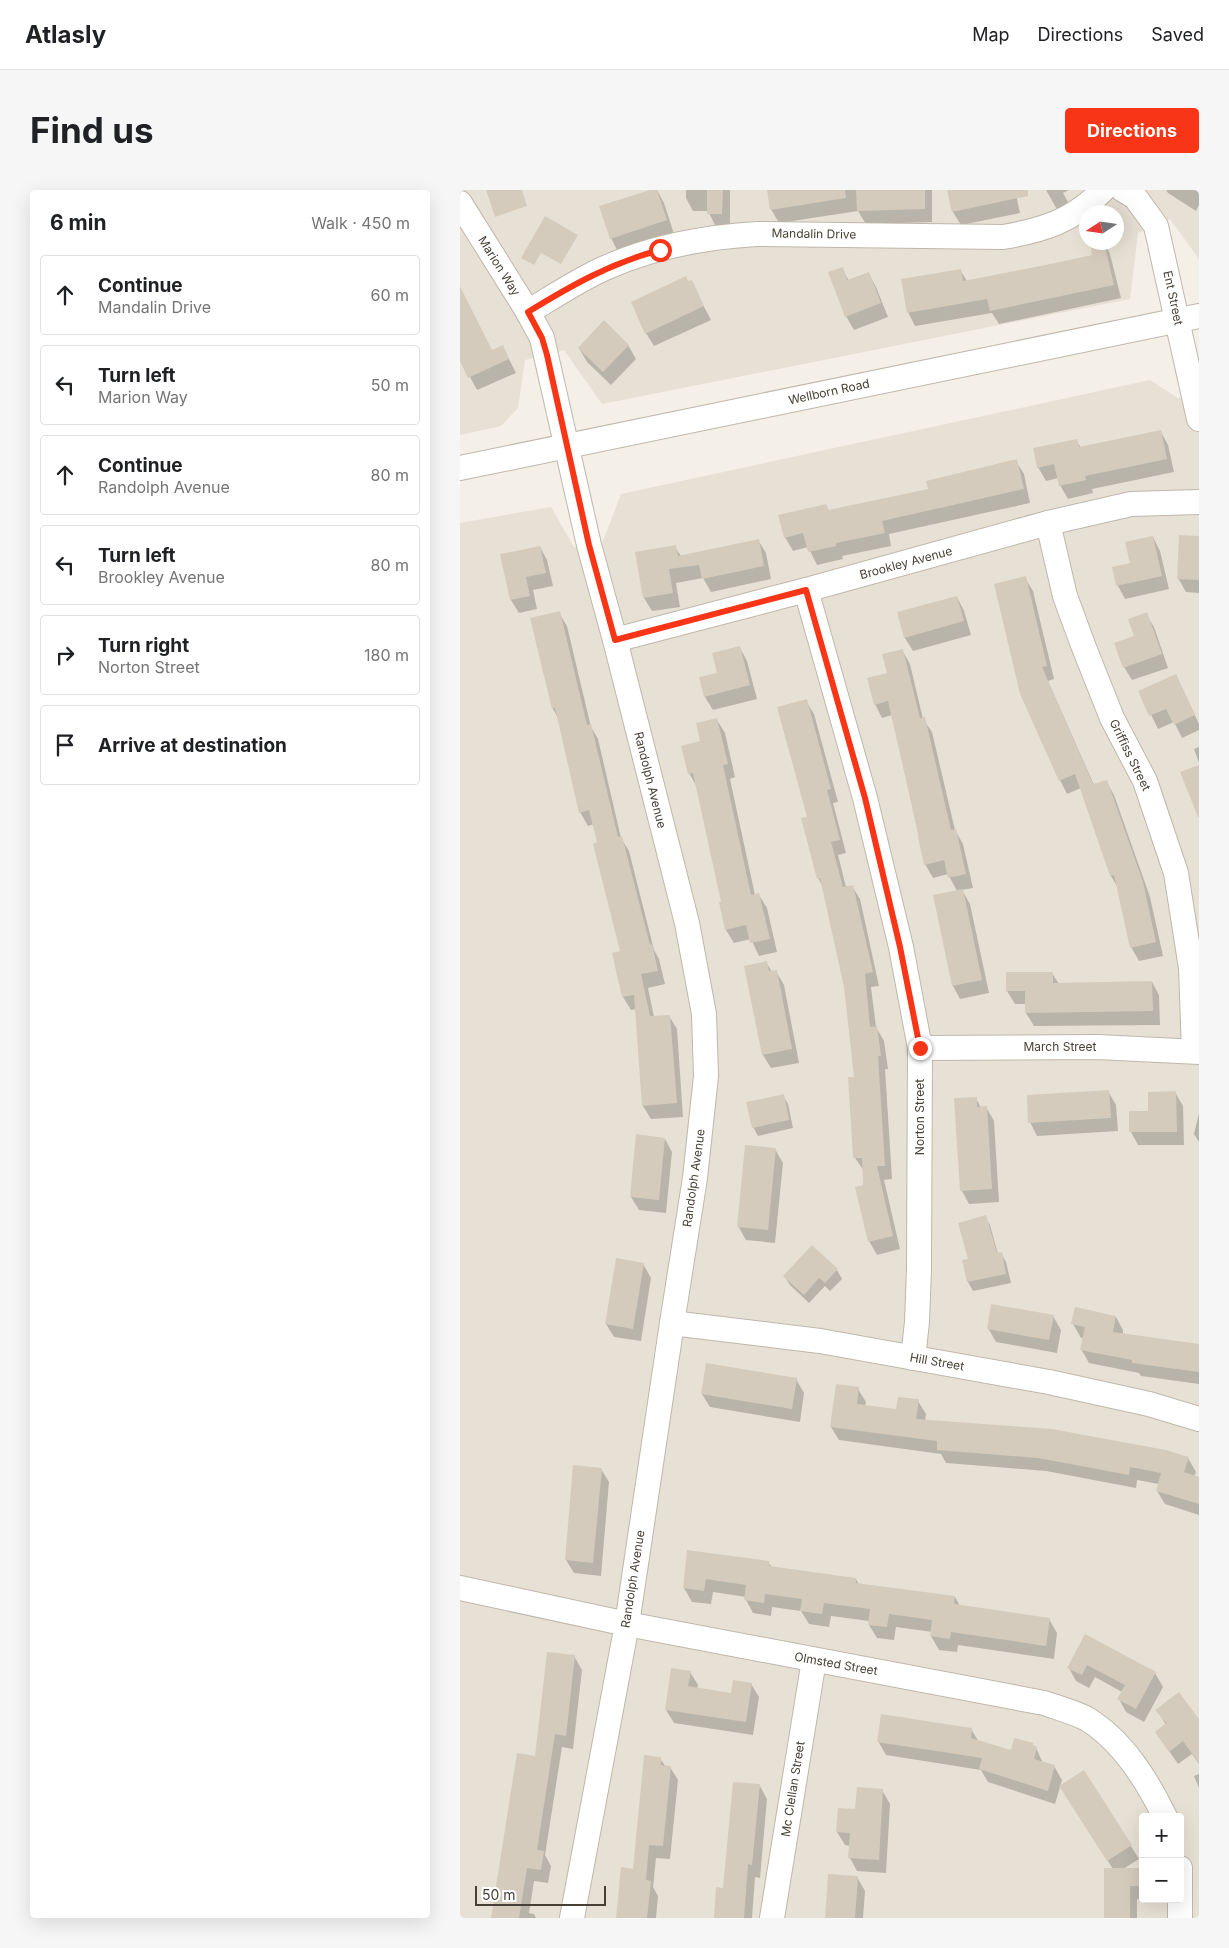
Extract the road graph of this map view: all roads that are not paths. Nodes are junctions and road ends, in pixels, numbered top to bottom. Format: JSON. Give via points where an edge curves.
{"nodes":[{"id":1,"x":1103,"y":190,"type":"edge"},
{"id":2,"x":1123,"y":190,"type":"edge"},
{"id":3,"x":460,"y":203,"type":"edge"},
{"id":4,"x":528,"y":312,"type":"junction"},
{"id":5,"x":1188,"y":318,"type":"edge"},
{"id":6,"x":1199,"y":419,"type":"edge"},
{"id":7,"x":566,"y":446,"type":"junction"},
{"id":8,"x":460,"y":468,"type":"edge"},
{"id":9,"x":1199,"y":502,"type":"edge"},
{"id":10,"x":1048,"y":524,"type":"junction"},
{"id":11,"x":806,"y":590,"type":"junction"},
{"id":12,"x":615,"y":640,"type":"junction"},
{"id":13,"x":920,"y":1048,"type":"junction"},
{"id":14,"x":1196,"y":1052,"type":"edge"},
{"id":15,"x":672,"y":1323,"type":"junction"},
{"id":16,"x":913,"y":1358,"type":"junction"},
{"id":17,"x":1199,"y":1419,"type":"edge"},
{"id":18,"x":460,"y":1588,"type":"edge"},
{"id":19,"x":627,"y":1624,"type":"junction"},
{"id":20,"x":814,"y":1660,"type":"junction"},
{"id":21,"x":1163,"y":1813,"type":"edge"},
{"id":22,"x":1180,"y":1903,"type":"edge"},
{"id":23,"x":572,"y":1918,"type":"edge"},
{"id":24,"x":772,"y":1918,"type":"edge"},
{"id":25,"x":1180,"y":1918,"type":"edge"}],
"edges":[{"from":1,"to":4,"type":"street","name":"Mandalin Drive","via":[[1072,216],[1049,227],[1003,237],[757,234],[692,241],[634,256],[605,268]]},
{"from":2,"to":5,"type":"street","name":"Ent Street","via":[[1135,197],[1156,226]]},
{"from":3,"to":4,"type":"street","name":"Marion Way"},
{"from":4,"to":7,"type":"street","name":"Marion Way","via":[[547,355]]},
{"from":5,"to":6,"type":"street","name":"Ent Street"},
{"from":5,"to":7,"type":"street","name":"Wellborn Road"},
{"from":7,"to":8,"type":"street","name":"Wellborn Road"},
{"from":7,"to":12,"type":"street","name":"Randolph Avenue"},
{"from":9,"to":10,"type":"street","name":"Brookley Avenue","via":[[1131,504]]},
{"from":10,"to":11,"type":"street","name":"Brookley Avenue"},
{"from":10,"to":14,"type":"street","name":"Griffiss Street","via":[[1065,596],[1083,646],[1112,718],[1145,781],[1176,873],[1191,968]]},
{"from":11,"to":12,"type":"street","name":"Brookley Avenue"},
{"from":11,"to":13,"type":"street","name":"Norton Street","via":[[865,798]]},
{"from":12,"to":15,"type":"street","name":"Randolph Avenue","via":[[686,923],[704,1014],[706,1076],[695,1178]]},
{"from":13,"to":14,"type":"street","name":"March Street","via":[[1098,1047]]},
{"from":13,"to":16,"type":"street","name":"Norton Street","via":[[919,1269]]},
{"from":15,"to":16,"type":"street","name":"Hill Street","via":[[820,1341]]},
{"from":15,"to":19,"type":"street","name":"Randolph Avenue"},
{"from":16,"to":17,"type":"street","name":"Hill Street","via":[[1049,1382],[1149,1404]]},
{"from":18,"to":19,"type":"street","name":"Olmsted Street"},
{"from":19,"to":20,"type":"street","name":"Olmsted Street"},
{"from":19,"to":23,"type":"street","name":"Randolph Avenue"},
{"from":20,"to":21,"type":"street","name":"Olmsted Street","via":[[1044,1703],[1085,1718],[1120,1748],[1141,1774]]},
{"from":20,"to":24,"type":"street","name":"Mc Clellan Street"},
{"from":22,"to":25,"type":"street"}]}
